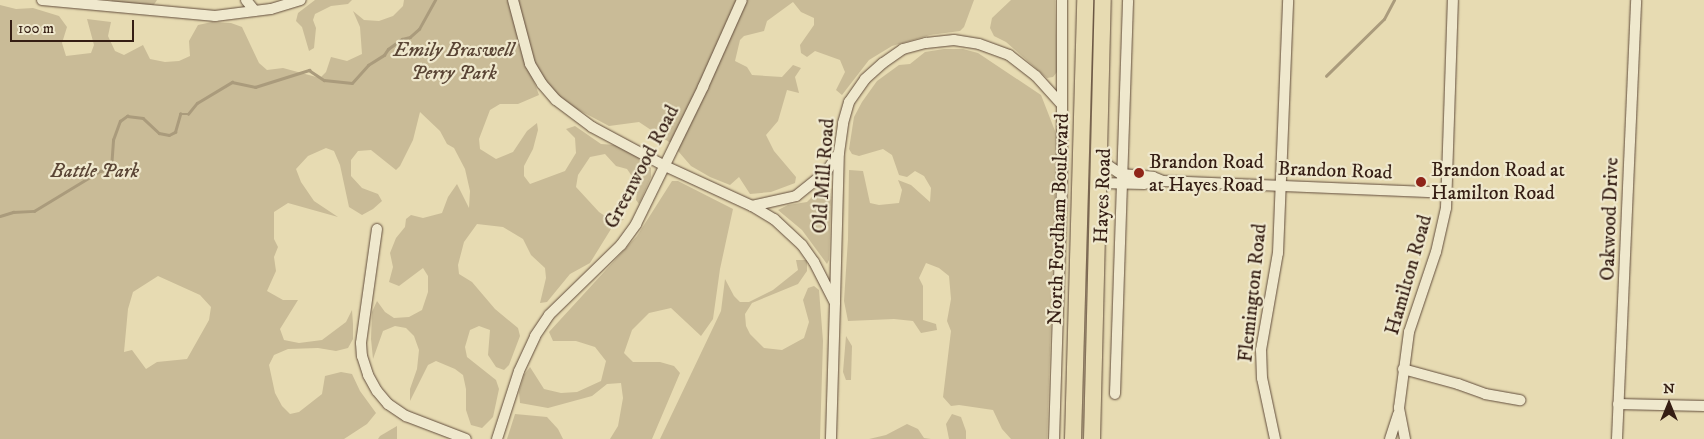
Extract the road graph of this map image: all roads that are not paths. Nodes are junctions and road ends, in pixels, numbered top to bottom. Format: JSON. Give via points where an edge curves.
{"nodes":[{"id":1,"x":42,"y":0,"type":"edge"},
{"id":2,"x":246,"y":0,"type":"edge"},
{"id":3,"x":301,"y":0,"type":"edge"},
{"id":4,"x":513,"y":0,"type":"edge"},
{"id":5,"x":742,"y":0,"type":"edge"},
{"id":6,"x":1062,"y":0,"type":"edge"},
{"id":7,"x":1085,"y":0,"type":"edge"},
{"id":8,"x":1103,"y":0,"type":"edge"},
{"id":9,"x":1128,"y":0,"type":"edge"},
{"id":10,"x":1288,"y":0,"type":"edge"},
{"id":11,"x":1453,"y":0,"type":"edge"},
{"id":12,"x":1636,"y":0,"type":"edge"},
{"id":13,"x":255,"y":11,"type":"junction"},
{"id":14,"x":1083,"y":103,"type":"junction"},
{"id":15,"x":1062,"y":105,"type":"junction"},
{"id":16,"x":839,"y":153,"type":"junction"},
{"id":17,"x":1100,"y":160,"type":"junction"},
{"id":18,"x":665,"y":166,"type":"junction"},
{"id":19,"x":1121,"y":179,"type":"junction"},
{"id":20,"x":1062,"y":182,"type":"junction"},
{"id":21,"x":1081,"y":183,"type":"junction"},
{"id":22,"x":1099,"y":183,"type":"junction"},
{"id":23,"x":1280,"y":187,"type":"junction"},
{"id":24,"x":1446,"y":193,"type":"junction"},
{"id":25,"x":752,"y":206,"type":"junction"},
{"id":26,"x":377,"y":229,"type":"dead end"},
{"id":27,"x":834,"y":303,"type":"junction"},
{"id":28,"x":1076,"y":366,"type":"junction"},
{"id":29,"x":1403,"y":369,"type":"junction"},
{"id":30,"x":1115,"y":394,"type":"dead end"},
{"id":31,"x":1520,"y":400,"type":"dead end"},
{"id":32,"x":1618,"y":404,"type":"junction"},
{"id":33,"x":1704,"y":406,"type":"edge"},
{"id":34,"x":1400,"y":408,"type":"junction"},
{"id":35,"x":466,"y":439,"type":"edge"},
{"id":36,"x":497,"y":439,"type":"edge"},
{"id":37,"x":832,"y":439,"type":"edge"},
{"id":38,"x":1054,"y":439,"type":"edge"},
{"id":39,"x":1073,"y":439,"type":"edge"},
{"id":40,"x":1082,"y":439,"type":"edge"},
{"id":41,"x":1092,"y":439,"type":"edge"},
{"id":42,"x":1275,"y":439,"type":"edge"},
{"id":43,"x":1390,"y":439,"type":"edge"},
{"id":44,"x":1405,"y":439,"type":"edge"},
{"id":45,"x":1617,"y":439,"type":"edge"}],
"edges":[{"from":1,"to":13,"type":"street","via":[[215,16]]},
{"from":2,"to":13,"type":"street"},
{"from":3,"to":13,"type":"street"},
{"from":4,"to":18,"type":"street","name":"Old Mill Road","via":[[530,64],[556,100],[592,127]]},
{"from":5,"to":18,"type":"street","name":"Greenwood Road"},
{"from":6,"to":15,"type":"street"},
{"from":7,"to":14,"type":"highway","name":"North Fordham Boulevard"},
{"from":8,"to":17,"type":"highway","name":"North Fordham Boulevard"},
{"from":9,"to":19,"type":"street","name":"Hayes Road"},
{"from":10,"to":23,"type":"street","name":"Flemington Road"},
{"from":11,"to":24,"type":"street","name":"Hamilton Road"},
{"from":12,"to":32,"type":"street","name":"Oakwood Drive"},
{"from":14,"to":21,"type":"highway","name":"North Fordham Boulevard"},
{"from":14,"to":22,"type":"highway","via":[[1090,109],[1091,168]]},
{"from":15,"to":16,"type":"street","name":"Old Mill Road","via":[[1036,76],[1009,55],[979,44],[954,40],[926,43],[903,49],[865,79],[849,102]]},
{"from":15,"to":20,"type":"street"},
{"from":16,"to":25,"type":"street","via":[[826,172],[796,196]]},
{"from":16,"to":27,"type":"street","name":"Old Mill Road"},
{"from":17,"to":19,"type":"street"},
{"from":17,"to":22,"type":"highway","name":"North Fordham Boulevard"},
{"from":18,"to":25,"type":"street","name":"Old Mill Road"},
{"from":18,"to":36,"type":"street","name":"Greenwood Road","via":[[636,224],[621,244],[549,315],[535,336],[519,371]]},
{"from":19,"to":22,"type":"street","name":"Brandon Road"},
{"from":19,"to":23,"type":"street","name":"Brandon Road","via":[[1155,184],[1163,181]]},
{"from":19,"to":30,"type":"street","name":"Hayes Road"},
{"from":20,"to":21,"type":"street"},
{"from":20,"to":38,"type":"street"},
{"from":21,"to":28,"type":"highway","name":"North Fordham Boulevard"},
{"from":22,"to":41,"type":"highway","name":"North Fordham Boulevard"},
{"from":23,"to":24,"type":"street","name":"Brandon Road"},
{"from":23,"to":42,"type":"street","name":"Flemington Road","via":[[1277,268],[1261,357],[1262,378]]},
{"from":24,"to":29,"type":"street","name":"Hamilton Road","via":[[1440,236],[1415,310]]},
{"from":25,"to":27,"type":"street","name":"Old Mill Road","via":[[780,224],[802,245]]},
{"from":26,"to":35,"type":"street","via":[[361,343],[368,375],[388,404],[406,416]]},
{"from":27,"to":37,"type":"street","name":"Old Mill Road"},
{"from":28,"to":39,"type":"highway","name":"North Fordham Boulevard"},
{"from":28,"to":40,"type":"highway","via":[[1082,375]]},
{"from":29,"to":31,"type":"street","via":[[1484,394]]},
{"from":29,"to":34,"type":"street","name":"Hamilton Road"},
{"from":32,"to":33,"type":"street"},
{"from":32,"to":45,"type":"street","name":"Oakwood Drive"},
{"from":34,"to":43,"type":"street"},
{"from":34,"to":44,"type":"street","name":"Hamilton Road"}]}
